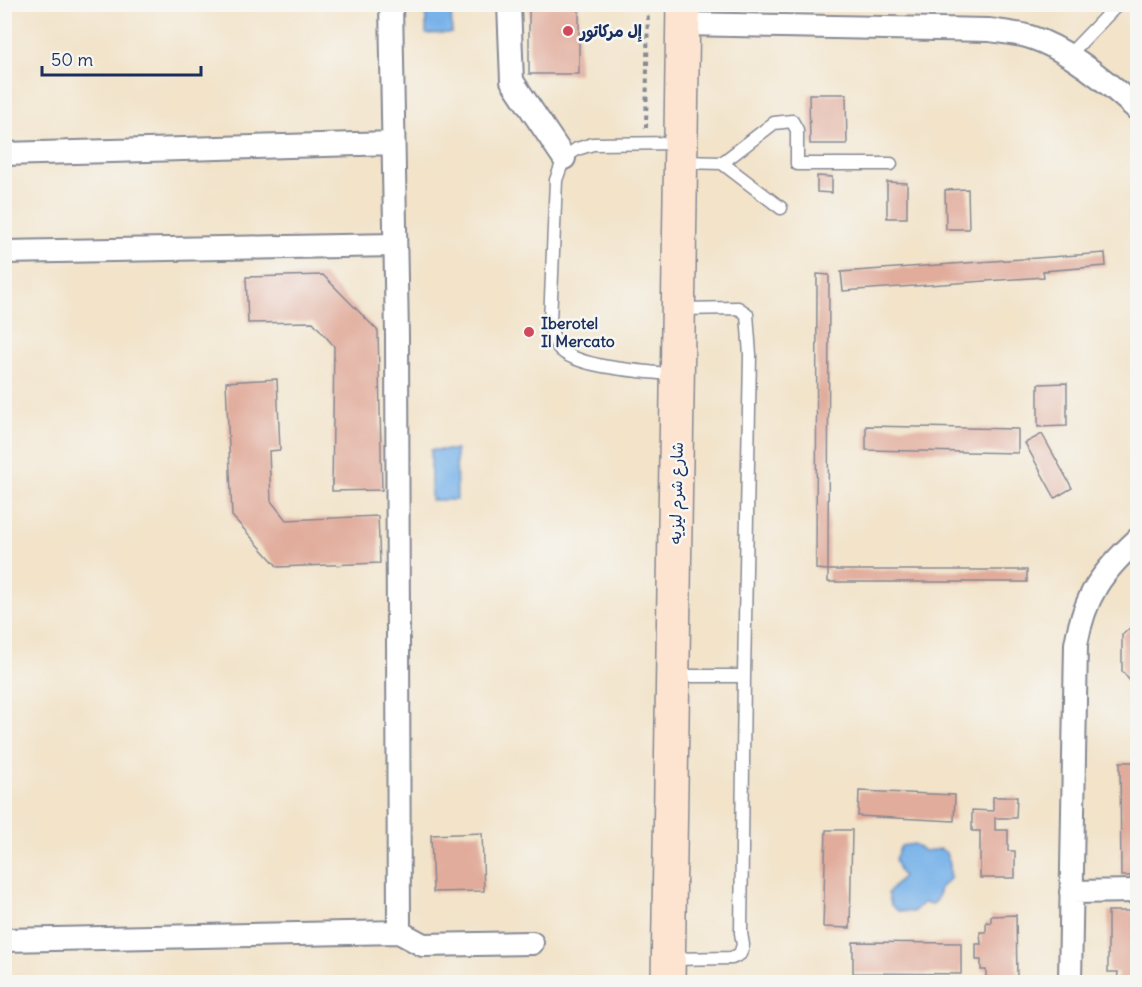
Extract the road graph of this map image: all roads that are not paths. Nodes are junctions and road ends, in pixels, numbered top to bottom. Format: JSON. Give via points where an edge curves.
{"nodes":[{"id":1,"x":391,"y":4,"type":"edge"},
{"id":2,"x":509,"y":4,"type":"edge"},
{"id":3,"x":1118,"y":4,"type":"edge"},
{"id":4,"x":683,"y":14,"type":"edge"},
{"id":5,"x":1068,"y":56,"type":"junction"},
{"id":6,"x":1137,"y":110,"type":"edge"},
{"id":7,"x":393,"y":143,"type":"junction"},
{"id":8,"x":681,"y":152,"type":"junction"},
{"id":9,"x":4,"y":154,"type":"edge"},
{"id":10,"x":564,"y":158,"type":"junction"},
{"id":11,"x":722,"y":163,"type":"junction"},
{"id":12,"x":891,"y":164,"type":"dead end"},
{"id":13,"x":781,"y":208,"type":"dead end"},
{"id":14,"x":395,"y":245,"type":"junction"},
{"id":15,"x":4,"y":252,"type":"edge"},
{"id":16,"x":679,"y":309,"type":"junction"},
{"id":17,"x":678,"y":375,"type":"junction"},
{"id":18,"x":1137,"y":539,"type":"edge"},
{"id":19,"x":672,"y":676,"type":"junction"},
{"id":20,"x":744,"y":676,"type":"junction"},
{"id":21,"x":1137,"y":891,"type":"edge"},
{"id":22,"x":1071,"y":892,"type":"junction"},
{"id":23,"x":399,"y":932,"type":"junction"},
{"id":24,"x":4,"y":940,"type":"edge"},
{"id":25,"x":532,"y":943,"type":"dead end"},
{"id":26,"x":668,"y":970,"type":"edge"},
{"id":27,"x":1070,"y":982,"type":"edge"}],
"edges":[{"from":1,"to":7,"type":"street"},
{"from":2,"to":10,"type":"street","via":[[512,81]]},
{"from":3,"to":5,"type":"lane"},
{"from":4,"to":5,"type":"street","via":[[989,30],[1030,37]]},
{"from":4,"to":8,"type":"street","name":"شارع شرم ليزيه"},
{"from":5,"to":6,"type":"street"},
{"from":7,"to":9,"type":"street"},
{"from":7,"to":14,"type":"street"},
{"from":8,"to":10,"type":"lane","via":[[646,144],[593,144]]},
{"from":8,"to":11,"type":"lane"},
{"from":8,"to":16,"type":"street","name":"شارع شرم ليزيه"},
{"from":10,"to":17,"type":"lane","via":[[556,180],[552,337],[565,353],[588,364]]},
{"from":11,"to":12,"type":"lane","via":[[774,123],[792,121],[797,130],[797,164]]},
{"from":11,"to":13,"type":"lane"},
{"from":14,"to":15,"type":"street"},
{"from":14,"to":23,"type":"street"},
{"from":16,"to":17,"type":"street","name":"شارع شرم ليزيه"},
{"from":16,"to":20,"type":"lane","via":[[738,308],[747,314],[750,355]]},
{"from":17,"to":19,"type":"street","name":"شارع شرم ليزيه"},
{"from":18,"to":22,"type":"street","via":[[1100,579],[1083,612],[1076,644]]},
{"from":19,"to":20,"type":"lane"},
{"from":19,"to":26,"type":"street","name":"شارع شرم ليزيه"},
{"from":20,"to":26,"type":"lane","via":[[743,945],[740,954],[732,958]]},
{"from":21,"to":22,"type":"street"},
{"from":22,"to":27,"type":"street"},
{"from":23,"to":24,"type":"street"},
{"from":23,"to":25,"type":"street","via":[[423,945]]}]}
